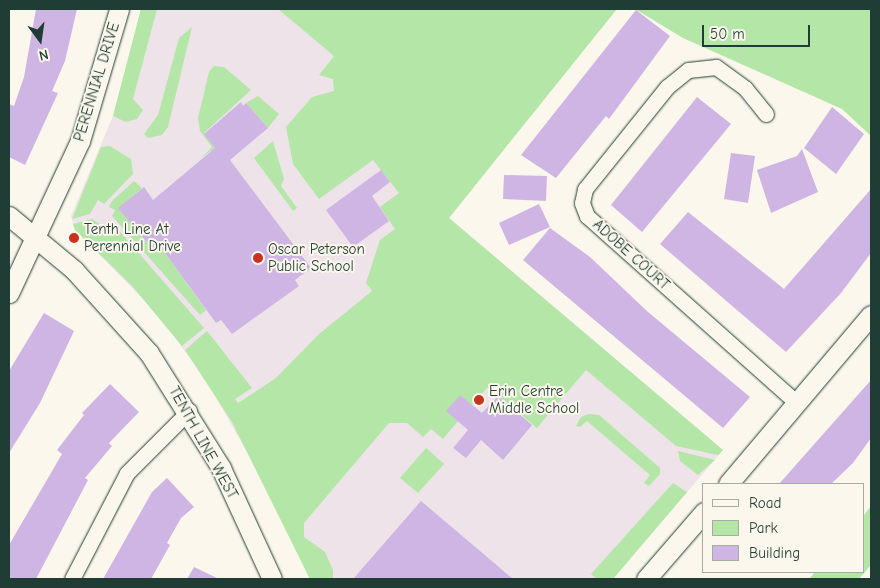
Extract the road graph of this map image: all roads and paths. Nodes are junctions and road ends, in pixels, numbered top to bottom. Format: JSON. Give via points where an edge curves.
{"nodes":[{"id":1,"x":119,"y":9,"type":"edge"},
{"id":2,"x":766,"y":114,"type":"dead end"},
{"id":3,"x":9,"y":216,"type":"edge"},
{"id":4,"x":36,"y":236,"type":"junction"},
{"id":5,"x":9,"y":293,"type":"edge"},
{"id":6,"x":871,"y":315,"type":"edge"},
{"id":7,"x":797,"y":403,"type":"junction"},
{"id":8,"x":188,"y":411,"type":"junction"},
{"id":9,"x":729,"y":483,"type":"edge"},
{"id":10,"x":702,"y":514,"type":"edge"},
{"id":11,"x":72,"y":579,"type":"edge"},
{"id":12,"x":272,"y":579,"type":"edge"},
{"id":13,"x":646,"y":579,"type":"edge"}],
"edges":[{"from":1,"to":4,"type":"street","name":"PERENNIAL DRIVE","via":[[88,120]]},
{"from":2,"to":7,"type":"street","name":"ADOBE COURT","via":[[745,88],[716,67],[688,70],[667,87],[585,189],[582,203],[587,216]]},
{"from":3,"to":4,"type":"street","name":"TENTH LINE WEST"},
{"from":4,"to":5,"type":"street","name":"PERENNIAL DRIVE"},
{"from":4,"to":8,"type":"street","name":"TENTH LINE WEST","via":[[116,314]]},
{"from":6,"to":7,"type":"street"},
{"from":7,"to":9,"type":"street"},
{"from":8,"to":11,"type":"street","via":[[127,473]]},
{"from":8,"to":12,"type":"street","name":"TENTH LINE WEST","via":[[221,468]]},
{"from":10,"to":13,"type":"street"}]}
